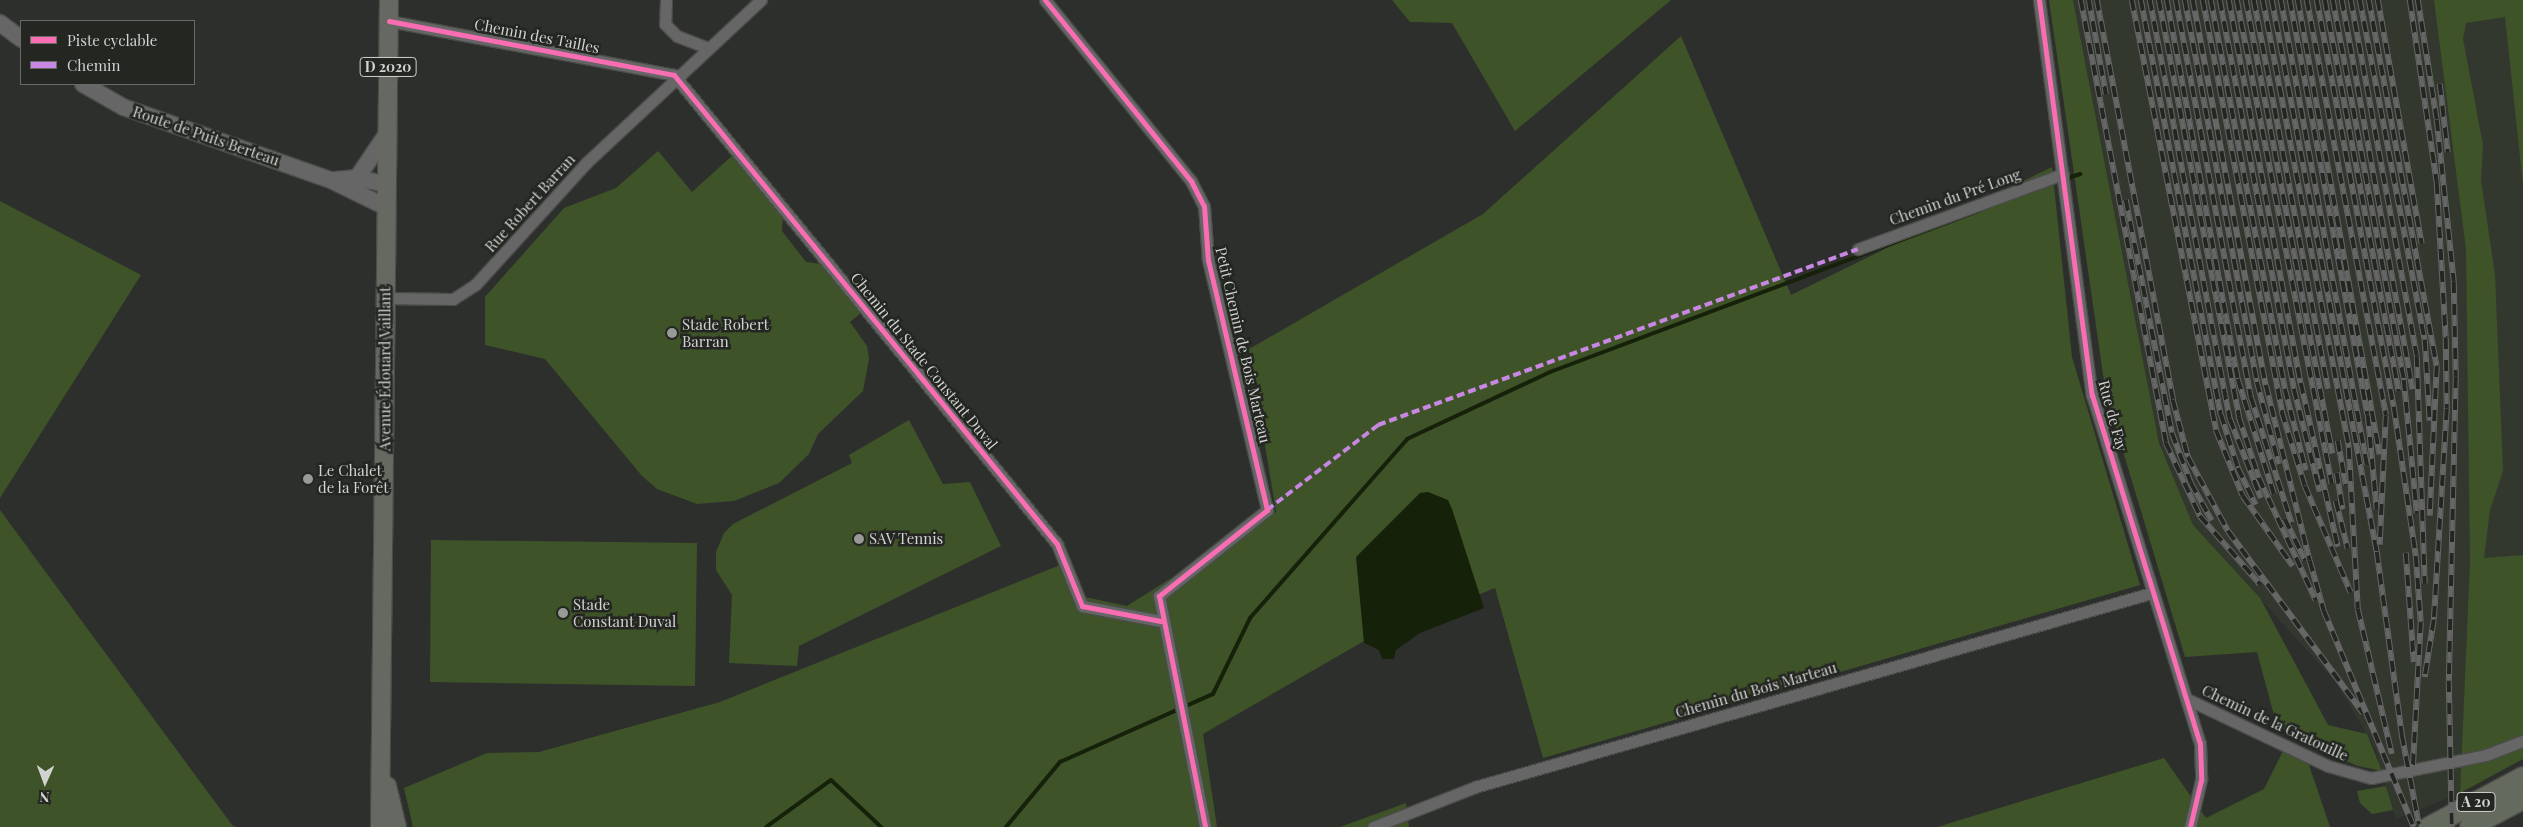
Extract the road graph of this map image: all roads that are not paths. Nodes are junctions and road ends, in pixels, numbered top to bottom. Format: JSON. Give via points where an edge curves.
{"nodes":[{"id":1,"x":389,"y":0,"type":"edge"},
{"id":2,"x":666,"y":0,"type":"edge"},
{"id":3,"x":761,"y":0,"type":"edge"},
{"id":4,"x":1045,"y":0,"type":"edge"},
{"id":5,"x":2039,"y":0,"type":"edge"},
{"id":6,"x":389,"y":21,"type":"junction"},
{"id":7,"x":0,"y":24,"type":"edge"},
{"id":8,"x":20,"y":38,"type":"edge"},
{"id":9,"x":708,"y":48,"type":"junction"},
{"id":10,"x":678,"y":80,"type":"junction"},
{"id":11,"x":84,"y":85,"type":"edge"},
{"id":12,"x":386,"y":135,"type":"junction"},
{"id":13,"x":2063,"y":174,"type":"junction"},
{"id":14,"x":356,"y":183,"type":"junction"},
{"id":15,"x":386,"y":184,"type":"junction"},
{"id":16,"x":386,"y":207,"type":"junction"},
{"id":17,"x":1858,"y":249,"type":"dead end"},
{"id":18,"x":385,"y":298,"type":"junction"},
{"id":19,"x":2151,"y":593,"type":"junction"},
{"id":20,"x":1161,"y":621,"type":"junction"},
{"id":21,"x":2189,"y":700,"type":"junction"},
{"id":22,"x":2523,"y":741,"type":"edge"},
{"id":23,"x":382,"y":768,"type":"junction"},
{"id":24,"x":2523,"y":777,"type":"edge"},
{"id":25,"x":2523,"y":799,"type":"edge"},
{"id":26,"x":380,"y":827,"type":"edge"},
{"id":27,"x":397,"y":827,"type":"edge"},
{"id":28,"x":1205,"y":827,"type":"edge"},
{"id":29,"x":1372,"y":827,"type":"edge"},
{"id":30,"x":2190,"y":827,"type":"edge"},
{"id":31,"x":2429,"y":827,"type":"edge"},
{"id":32,"x":2470,"y":827,"type":"edge"}],
"edges":[{"from":1,"to":6,"type":"main road","name":"Avenue Édouard Vaillant","number":"D 2020"},
{"from":2,"to":9,"type":"street","via":[[665,24],[677,36]]},
{"from":3,"to":9,"type":"street"},
{"from":4,"to":20,"type":"street","name":"Petit Chemin de Bois Marteau","via":[[1191,181],[1204,206],[1208,260],[1267,510],[1159,596]]},
{"from":5,"to":13,"type":"street","name":"Rue de Fay"},
{"from":6,"to":10,"type":"street","name":"Chemin des Tailles","via":[[674,75]]},
{"from":6,"to":12,"type":"main road","name":"Avenue Édouard Vaillant","number":"D 2020"},
{"from":7,"to":8,"type":"street"},
{"from":9,"to":10,"type":"street"},
{"from":10,"to":18,"type":"street","name":"Rue Robert Barran","via":[[586,163],[476,284],[453,299]]},
{"from":10,"to":20,"type":"street","name":"Chemin du Stade Constant Duval","via":[[1057,544],[1082,606]]},
{"from":11,"to":14,"type":"street","name":"Route de Puits Berteau","via":[[123,107],[333,181]]},
{"from":12,"to":14,"type":"street"},
{"from":12,"to":15,"type":"main road","name":"Avenue Édouard Vaillant","number":"D 2020"},
{"from":13,"to":17,"type":"street","name":"Chemin du Pré Long"},
{"from":13,"to":19,"type":"street","name":"Rue de Fay","via":[[2092,395]]},
{"from":14,"to":15,"type":"street"},
{"from":14,"to":16,"type":"street"},
{"from":15,"to":16,"type":"main road","name":"Avenue Édouard Vaillant","number":"D 2020"},
{"from":16,"to":18,"type":"main road","name":"Avenue Édouard Vaillant","number":"D 2020"},
{"from":18,"to":23,"type":"main road","name":"Avenue Édouard Vaillant","number":"D 2020"},
{"from":19,"to":21,"type":"street","name":"Rue de Fay"},
{"from":19,"to":29,"type":"street","name":"Chemin du Bois Marteau","via":[[1475,786]]},
{"from":20,"to":28,"type":"street","name":"Petit Chemin de Bois Marteau","via":[[1180,694]]},
{"from":21,"to":22,"type":"street","name":"Chemin de la Gratouille","via":[[2328,766],[2371,778],[2486,755]]},
{"from":21,"to":30,"type":"street","name":"Rue de Fay","via":[[2200,743],[2201,780]]},
{"from":23,"to":26,"type":"main road","number":"D 2020"},
{"from":23,"to":27,"type":"main road","number":"D 2020"},
{"from":24,"to":31,"type":"highway","number":"A 20"},
{"from":25,"to":32,"type":"highway","number":"A 20"}]}
